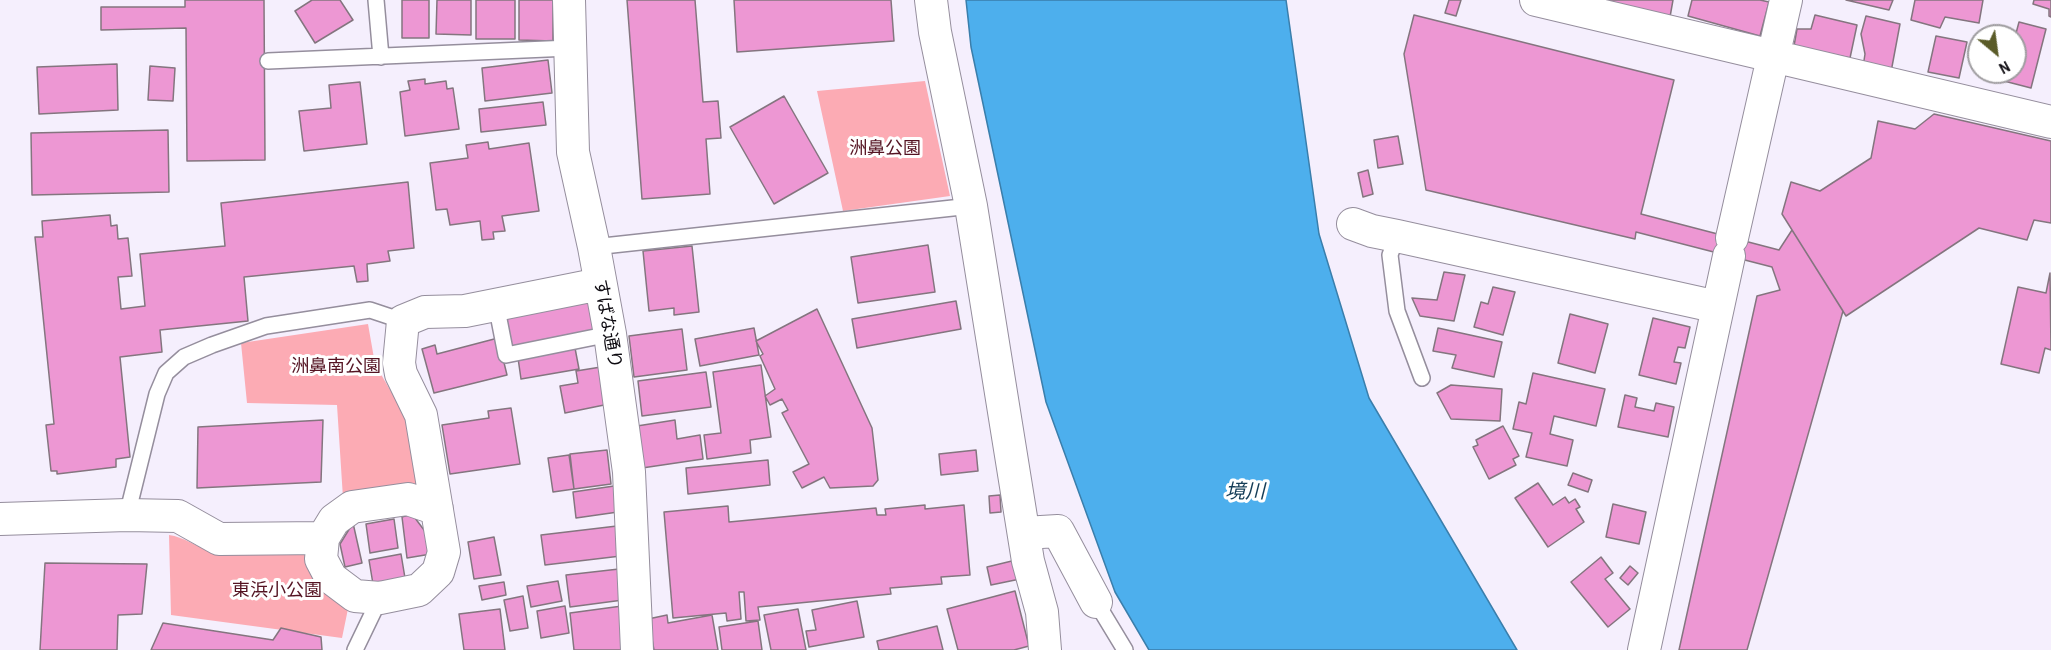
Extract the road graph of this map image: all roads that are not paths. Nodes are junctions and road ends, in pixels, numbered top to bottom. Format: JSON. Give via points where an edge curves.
{"nodes":[{"id":1,"x":376,"y":0,"type":"edge"},
{"id":2,"x":569,"y":0,"type":"edge"},
{"id":3,"x":931,"y":0,"type":"edge"},
{"id":4,"x":1536,"y":0,"type":"edge"},
{"id":5,"x":1786,"y":0,"type":"edge"},
{"id":6,"x":570,"y":48,"type":"junction"},
{"id":7,"x":1772,"y":56,"type":"junction"},
{"id":8,"x":381,"y":57,"type":"junction"},
{"id":9,"x":268,"y":61,"type":"dead end"},
{"id":10,"x":2051,"y":122,"type":"edge"},
{"id":11,"x":970,"y":206,"type":"junction"},
{"id":12,"x":1353,"y":224,"type":"dead end"},
{"id":13,"x":1397,"y":236,"type":"junction"},
{"id":14,"x":594,"y":247,"type":"junction"},
{"id":15,"x":600,"y":284,"type":"junction"},
{"id":16,"x":496,"y":304,"type":"junction"},
{"id":17,"x":1718,"y":307,"type":"junction"},
{"id":18,"x":403,"y":321,"type":"junction"},
{"id":19,"x":610,"y":334,"type":"junction"},
{"id":20,"x":1422,"y":378,"type":"dead end"},
{"id":21,"x":437,"y":509,"type":"junction"},
{"id":22,"x":127,"y":515,"type":"junction"},
{"id":23,"x":0,"y":519,"type":"edge"},
{"id":24,"x":1024,"y":533,"type":"junction"},
{"id":25,"x":323,"y":538,"type":"junction"},
{"id":26,"x":380,"y":598,"type":"junction"},
{"id":27,"x":1095,"y":602,"type":"joint"},
{"id":28,"x":355,"y":650,"type":"edge"},
{"id":29,"x":637,"y":650,"type":"edge"},
{"id":30,"x":1045,"y":650,"type":"edge"},
{"id":31,"x":1125,"y":650,"type":"edge"},
{"id":32,"x":1644,"y":650,"type":"edge"}],
"edges":[{"from":1,"to":8,"type":"lane"},
{"from":2,"to":6,"type":"street","name":"すばな通り"},
{"from":3,"to":11,"type":"street"},
{"from":4,"to":7,"type":"street"},
{"from":5,"to":7,"type":"street"},
{"from":6,"to":8,"type":"lane"},
{"from":6,"to":14,"type":"street","name":"すばな通り","via":[[573,152]]},
{"from":7,"to":10,"type":"street"},
{"from":7,"to":17,"type":"street"},
{"from":8,"to":9,"type":"lane"},
{"from":11,"to":14,"type":"lane"},
{"from":11,"to":24,"type":"street"},
{"from":12,"to":13,"type":"street"},
{"from":13,"to":17,"type":"street"},
{"from":13,"to":20,"type":"lane","via":[[1390,255],[1397,311]]},
{"from":14,"to":15,"type":"street","name":"すばな通り"},
{"from":15,"to":16,"type":"street"},
{"from":15,"to":19,"type":"street","name":"すばな通り"},
{"from":16,"to":18,"type":"street","via":[[465,311],[425,312]]},
{"from":16,"to":19,"type":"lane","via":[[506,355]]},
{"from":17,"to":32,"type":"street"},
{"from":18,"to":21,"type":"street","via":[[399,363],[421,416]]},
{"from":18,"to":22,"type":"lane","via":[[370,310],[266,327],[184,357],[166,373],[157,394]]},
{"from":19,"to":29,"type":"street","name":"すばな通り","via":[[629,472]]},
{"from":21,"to":25,"type":"street","via":[[408,499],[352,507],[334,520]]},
{"from":21,"to":26,"type":"street","via":[[444,552],[438,572],[419,590]]},
{"from":22,"to":23,"type":"street"},
{"from":22,"to":25,"type":"street","via":[[178,516],[219,539]]},
{"from":24,"to":27,"type":"street","via":[[1058,531]]},
{"from":24,"to":30,"type":"street","via":[[1042,612]]},
{"from":25,"to":26,"type":"street","via":[[321,559],[331,578],[355,596]]},
{"from":26,"to":28,"type":"lane"},
{"from":27,"to":31,"type":"lane"}]}
